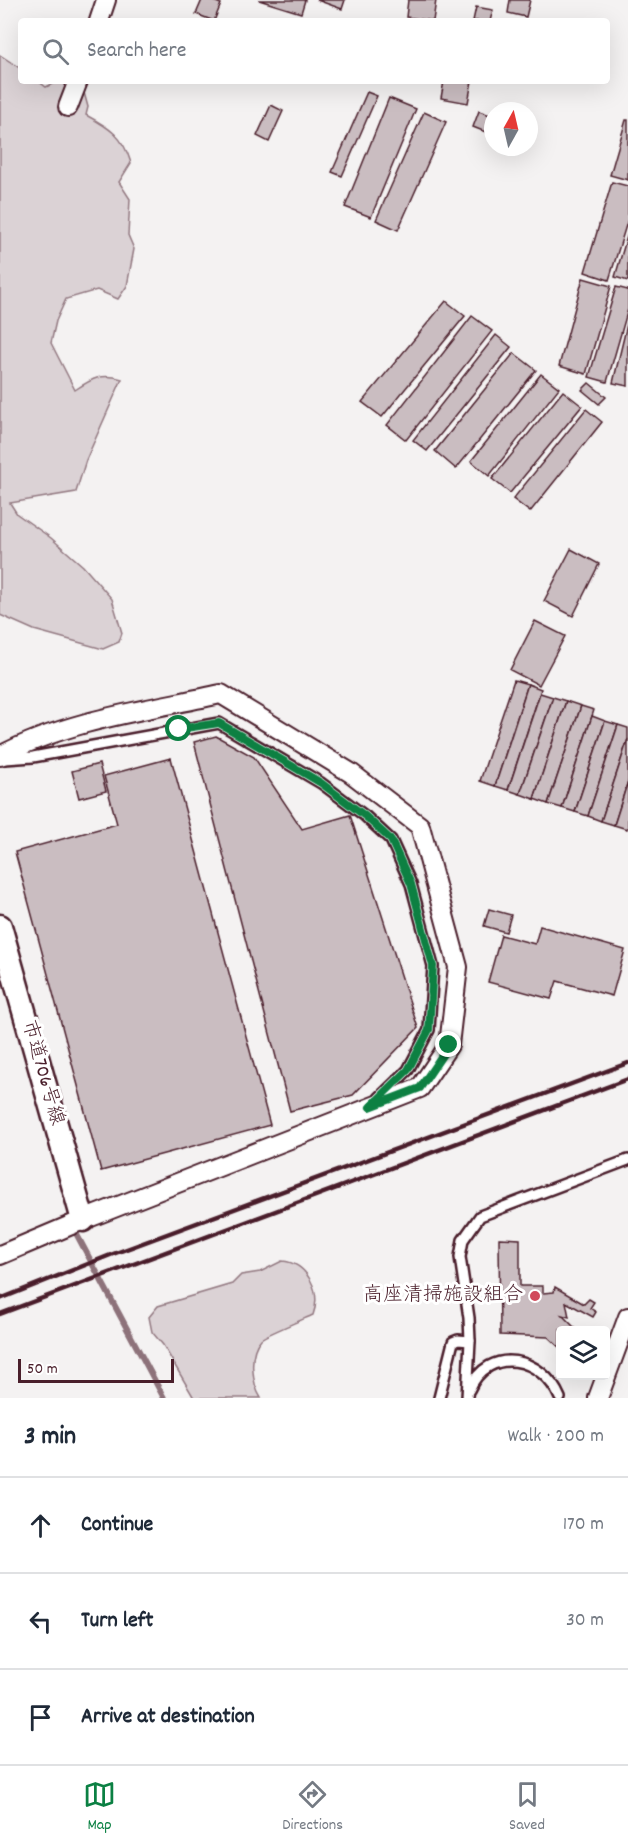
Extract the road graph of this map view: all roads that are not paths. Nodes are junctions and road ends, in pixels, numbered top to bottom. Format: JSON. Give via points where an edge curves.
{"nodes":[{"id":1,"x":106,"y":0,"type":"edge"},
{"id":2,"x":100,"y":18,"type":"edge"},
{"id":3,"x":77,"y":84,"type":"edge"},
{"id":4,"x":68,"y":107,"type":"dead end"},
{"id":5,"x":0,"y":758,"type":"edge"},
{"id":6,"x":0,"y":926,"type":"edge"},
{"id":7,"x":370,"y":1107,"type":"junction"},
{"id":8,"x":628,"y":1160,"type":"edge"},
{"id":9,"x":83,"y":1220,"type":"junction"},
{"id":10,"x":0,"y":1255,"type":"edge"},
{"id":11,"x":628,"y":1317,"type":"edge"},
{"id":12,"x":470,"y":1341,"type":"junction"},
{"id":13,"x":468,"y":1395,"type":"edge"},
{"id":14,"x":439,"y":1398,"type":"edge"},
{"id":15,"x":560,"y":1398,"type":"edge"},
{"id":16,"x":598,"y":1398,"type":"edge"}],
"edges":[{"from":1,"to":2,"type":"street"},
{"from":3,"to":4,"type":"street"},
{"from":5,"to":7,"type":"lane","via":[[33,757],[219,723],[321,783],[391,840],[411,884],[433,966],[429,1030],[408,1070]]},
{"from":5,"to":7,"type":"street","via":[[28,741],[221,694],[351,773],[420,826],[458,967],[449,1045],[420,1088]]},
{"from":6,"to":9,"type":"street","name":"市道706号線"},
{"from":7,"to":9,"type":"street"},
{"from":8,"to":12,"type":"lane","via":[[480,1216],[463,1240],[460,1257]]},
{"from":9,"to":10,"type":"street"},
{"from":11,"to":16,"type":"street"},
{"from":12,"to":13,"type":"lane"},
{"from":12,"to":14,"type":"lane","via":[[453,1342]]},
{"from":13,"to":15,"type":"lane","via":[[473,1380],[484,1368],[515,1361],[546,1375]]}]}
